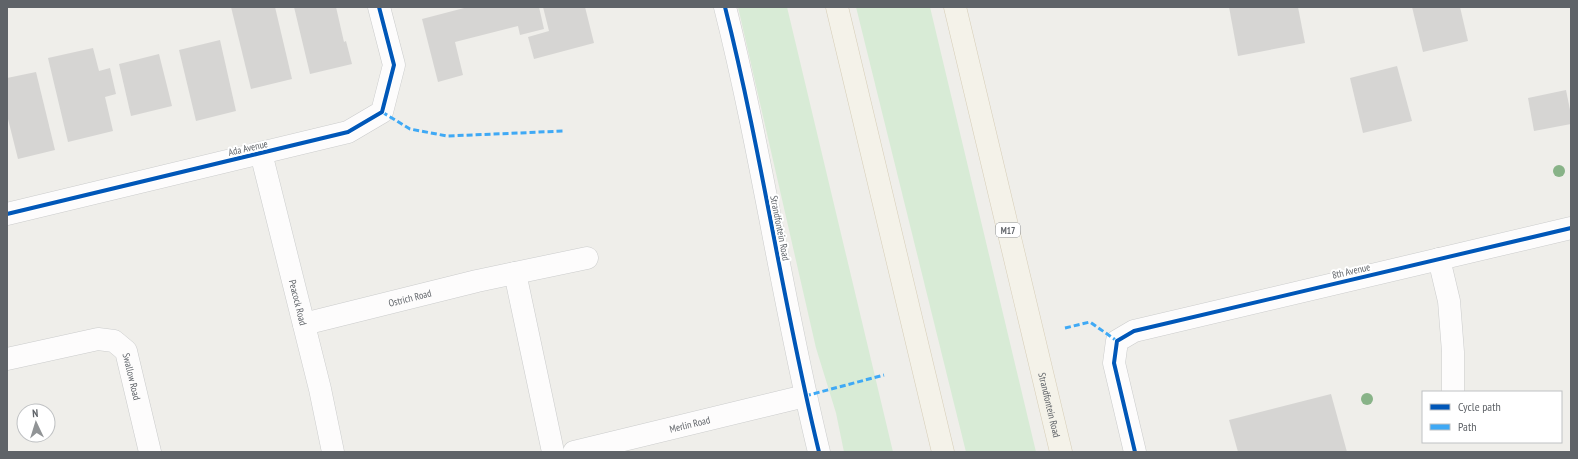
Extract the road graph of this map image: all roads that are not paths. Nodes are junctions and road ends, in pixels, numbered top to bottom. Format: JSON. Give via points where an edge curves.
{"nodes":[{"id":1,"x":379,"y":7,"type":"edge"},
{"id":2,"x":725,"y":7,"type":"edge"},
{"id":3,"x":837,"y":7,"type":"edge"},
{"id":4,"x":955,"y":7,"type":"edge"},
{"id":5,"x":261,"y":153,"type":"junction"},
{"id":6,"x":7,"y":214,"type":"edge"},
{"id":7,"x":1571,"y":228,"type":"edge"},
{"id":8,"x":587,"y":258,"type":"dead end"},
{"id":9,"x":1439,"y":259,"type":"junction"},
{"id":10,"x":515,"y":273,"type":"junction"},
{"id":11,"x":304,"y":324,"type":"junction"},
{"id":12,"x":7,"y":359,"type":"edge"},
{"id":13,"x":1453,"y":391,"type":"edge"},
{"id":14,"x":805,"y":396,"type":"junction"},
{"id":15,"x":150,"y":452,"type":"edge"},
{"id":16,"x":334,"y":452,"type":"edge"},
{"id":17,"x":553,"y":452,"type":"edge"},
{"id":18,"x":574,"y":452,"type":"edge"},
{"id":19,"x":819,"y":452,"type":"edge"},
{"id":20,"x":943,"y":452,"type":"edge"},
{"id":21,"x":1061,"y":452,"type":"edge"},
{"id":22,"x":1135,"y":452,"type":"edge"}],
"edges":[{"from":1,"to":5,"type":"street","name":"Ada Avenue","via":[[394,64],[382,112],[348,132]]},
{"from":2,"to":14,"type":"street","name":"Strandfontein Road","via":[[739,64]]},
{"from":3,"to":20,"type":"main road"},
{"from":4,"to":21,"type":"main road","name":"Strandfontein Road","number":"M17"},
{"from":5,"to":6,"type":"street","name":"Ada Avenue"},
{"from":5,"to":11,"type":"street","name":"Peacock Road"},
{"from":7,"to":9,"type":"street","name":"8th Avenue"},
{"from":8,"to":10,"type":"street","name":"Ostrich Road"},
{"from":9,"to":13,"type":"street","via":[[1449,301],[1454,352]]},
{"from":9,"to":22,"type":"street","name":"8th Avenue","via":[[1134,331],[1117,342],[1114,363]]},
{"from":10,"to":11,"type":"street","name":"Ostrich Road"},
{"from":10,"to":17,"type":"street"},
{"from":11,"to":16,"type":"street","name":"Peacock Road"},
{"from":12,"to":15,"type":"street","name":"Swallow Road","via":[[98,339],[114,341],[126,351]]},
{"from":14,"to":18,"type":"street","name":"Merlin Road"},
{"from":14,"to":19,"type":"street","name":"Strandfontein Road"}]}
